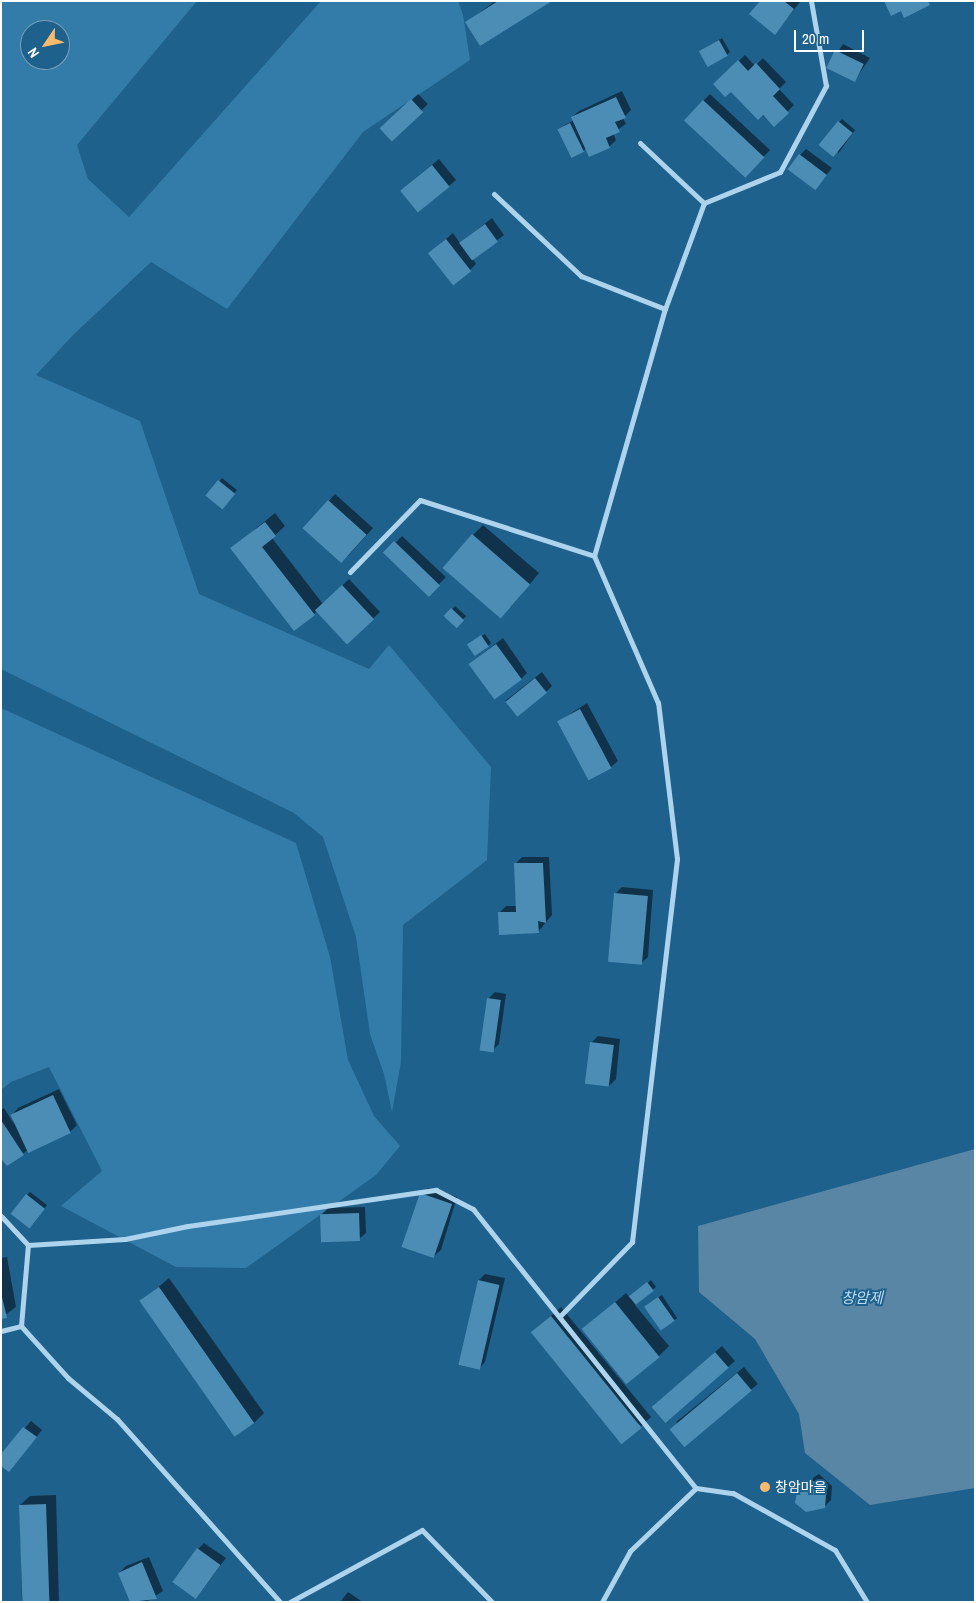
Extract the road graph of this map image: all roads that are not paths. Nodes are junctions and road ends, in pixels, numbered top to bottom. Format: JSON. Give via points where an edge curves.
{"nodes":[{"id":1,"x":811,"y":1,"type":"edge"},
{"id":2,"x":640,"y":143,"type":"dead end"},
{"id":3,"x":494,"y":194,"type":"dead end"},
{"id":4,"x":704,"y":203,"type":"junction"},
{"id":5,"x":665,"y":309,"type":"junction"},
{"id":6,"x":594,"y":556,"type":"junction"},
{"id":7,"x":350,"y":572,"type":"dead end"},
{"id":8,"x":1,"y":1216,"type":"edge"},
{"id":9,"x":28,"y":1245,"type":"junction"},
{"id":10,"x":561,"y":1315,"type":"junction"},
{"id":11,"x":21,"y":1326,"type":"junction"},
{"id":12,"x":1,"y":1331,"type":"edge"},
{"id":13,"x":696,"y":1488,"type":"junction"},
{"id":14,"x":280,"y":1602,"type":"edge"},
{"id":15,"x":290,"y":1602,"type":"edge"},
{"id":16,"x":492,"y":1602,"type":"edge"},
{"id":17,"x":602,"y":1602,"type":"edge"},
{"id":18,"x":867,"y":1602,"type":"edge"}],
"edges":[{"from":1,"to":4,"type":"street","via":[[826,86],[780,172]]},
{"from":2,"to":4,"type":"street"},
{"from":3,"to":5,"type":"street","via":[[580,276]]},
{"from":4,"to":5,"type":"street"},
{"from":5,"to":6,"type":"street"},
{"from":6,"to":7,"type":"street","via":[[420,500]]},
{"from":6,"to":10,"type":"street","via":[[658,703],[677,860],[632,1242]]},
{"from":8,"to":9,"type":"street"},
{"from":9,"to":10,"type":"street","via":[[125,1239],[188,1226],[436,1190],[473,1209]]},
{"from":9,"to":11,"type":"street"},
{"from":10,"to":13,"type":"street"},
{"from":11,"to":12,"type":"street"},
{"from":11,"to":14,"type":"street","via":[[68,1378],[117,1419]]},
{"from":13,"to":17,"type":"street","via":[[630,1551]]},
{"from":13,"to":18,"type":"street","via":[[733,1493],[835,1550]]},
{"from":15,"to":16,"type":"street","via":[[422,1530]]}]}
